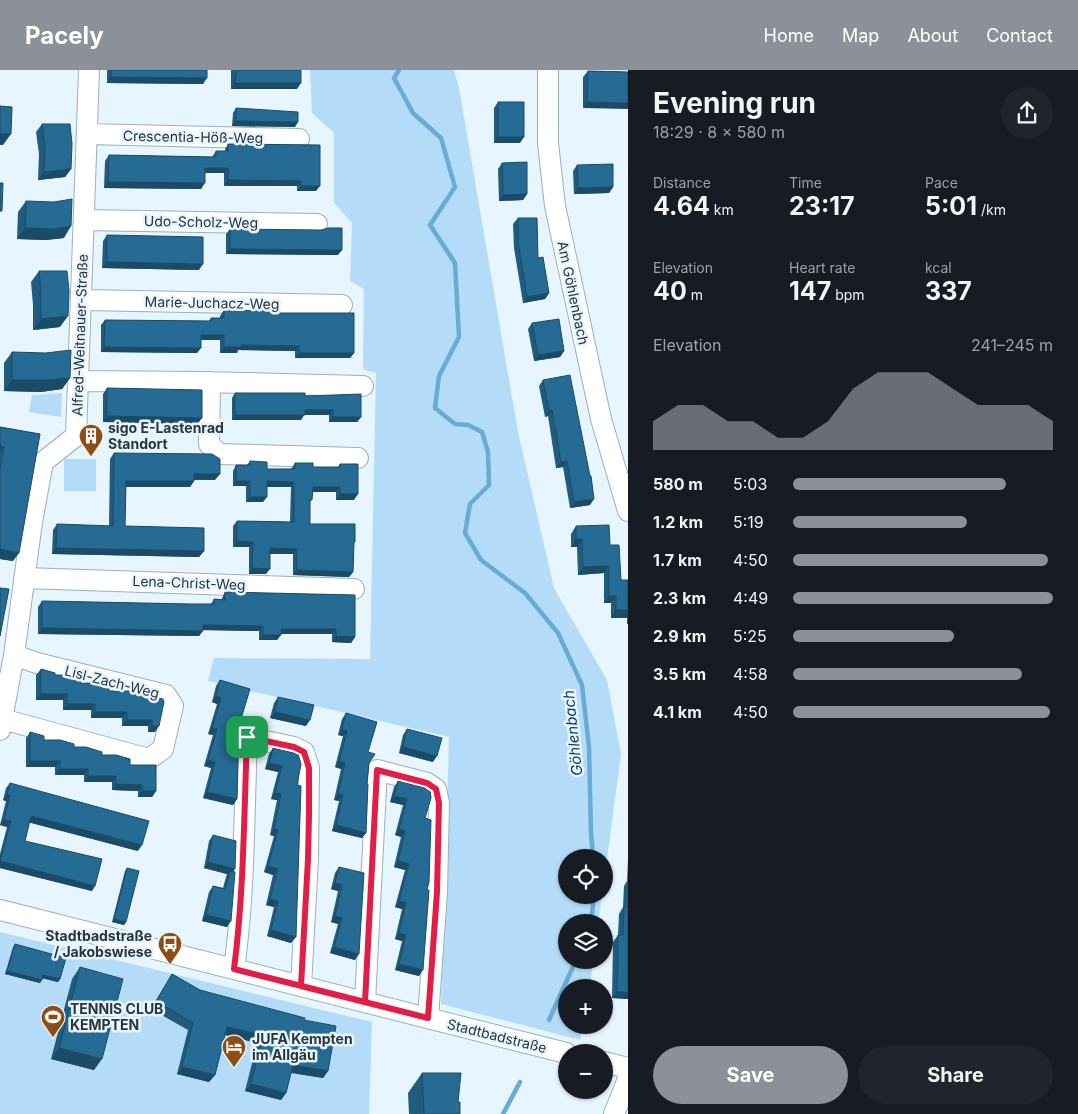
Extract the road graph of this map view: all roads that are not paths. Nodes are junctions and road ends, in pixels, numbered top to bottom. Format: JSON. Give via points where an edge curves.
{"nodes":[{"id":1,"x":89,"y":70,"type":"edge"},
{"id":2,"x":548,"y":70,"type":"edge"},
{"id":3,"x":87,"y":134,"type":"junction"},
{"id":4,"x":299,"y":139,"type":"dead end"},
{"id":5,"x":84,"y":220,"type":"junction"},
{"id":6,"x":317,"y":224,"type":"dead end"},
{"id":7,"x":82,"y":300,"type":"junction"},
{"id":8,"x":342,"y":305,"type":"dead end"},
{"id":9,"x":78,"y":381,"type":"junction"},
{"id":10,"x":210,"y":382,"type":"junction"},
{"id":11,"x":363,"y":386,"type":"dead end"},
{"id":12,"x":358,"y":458,"type":"dead end"},
{"id":13,"x":628,"y":511,"type":"edge"},
{"id":14,"x":24,"y":578,"type":"junction"},
{"id":15,"x":354,"y":589,"type":"dead end"},
{"id":16,"x":14,"y":655,"type":"junction"},
{"id":17,"x":1,"y":725,"type":"edge"},
{"id":18,"x":0,"y":910,"type":"edge"},
{"id":19,"x":234,"y":969,"type":"junction"},
{"id":20,"x":301,"y":986,"type":"junction"},
{"id":21,"x":365,"y":1002,"type":"junction"},
{"id":22,"x":428,"y":1018,"type":"junction"},
{"id":23,"x":558,"y":1051,"type":"edge"},
{"id":24,"x":613,"y":1064,"type":"edge"},
{"id":25,"x":628,"y":1068,"type":"edge"},
{"id":26,"x":628,"y":1079,"type":"edge"},
{"id":27,"x":614,"y":1114,"type":"edge"}],
"edges":[{"from":1,"to":3,"type":"street","name":"Alfred-Weitnauer-Straße"},
{"from":2,"to":13,"type":"street","name":"Am Göhlenbach","via":[[548,143],[555,206],[601,419]]},
{"from":3,"to":4,"type":"street","name":"Crescentia-Höß-Weg"},
{"from":3,"to":5,"type":"street","name":"Alfred-Weitnauer-Straße"},
{"from":5,"to":6,"type":"street","name":"Udo-Scholz-Weg"},
{"from":5,"to":7,"type":"street","name":"Alfred-Weitnauer-Straße"},
{"from":7,"to":8,"type":"street","name":"Marie-Juchacz-Weg"},
{"from":7,"to":9,"type":"street","name":"Alfred-Weitnauer-Straße"},
{"from":9,"to":10,"type":"street"},
{"from":9,"to":14,"type":"street","name":"Alfred-Weitnauer-Straße","via":[[76,436],[42,462]]},
{"from":10,"to":11,"type":"street"},
{"from":10,"to":12,"type":"street","via":[[209,444],[219,454]]},
{"from":14,"to":15,"type":"street","name":"Lena-Christ-Weg"},
{"from":14,"to":16,"type":"street","name":"Alfred-Weitnauer-Straße"},
{"from":16,"to":17,"type":"street","name":"Alfred-Weitnauer-Straße"},
{"from":16,"to":17,"type":"street","name":"Lisl-Zach-Weg","via":[[166,696],[174,706],[163,749],[149,759]]},
{"from":18,"to":19,"type":"street","name":"Stadtbadstraße"},
{"from":19,"to":20,"type":"street","name":"Stadtbadstraße"},
{"from":19,"to":20,"type":"street","via":[[247,737],[294,747],[304,752],[309,768]]},
{"from":20,"to":21,"type":"street","name":"Stadtbadstraße"},
{"from":21,"to":22,"type":"street","name":"Stadtbadstraße"},
{"from":21,"to":22,"type":"street","name":"Stadtbadstraße","via":[[377,770],[427,783],[436,789],[438,796],[437,892]]},
{"from":22,"to":23,"type":"street","name":"Stadtbadstraße"},
{"from":24,"to":25,"type":"street"},
{"from":26,"to":27,"type":"street"}]}
